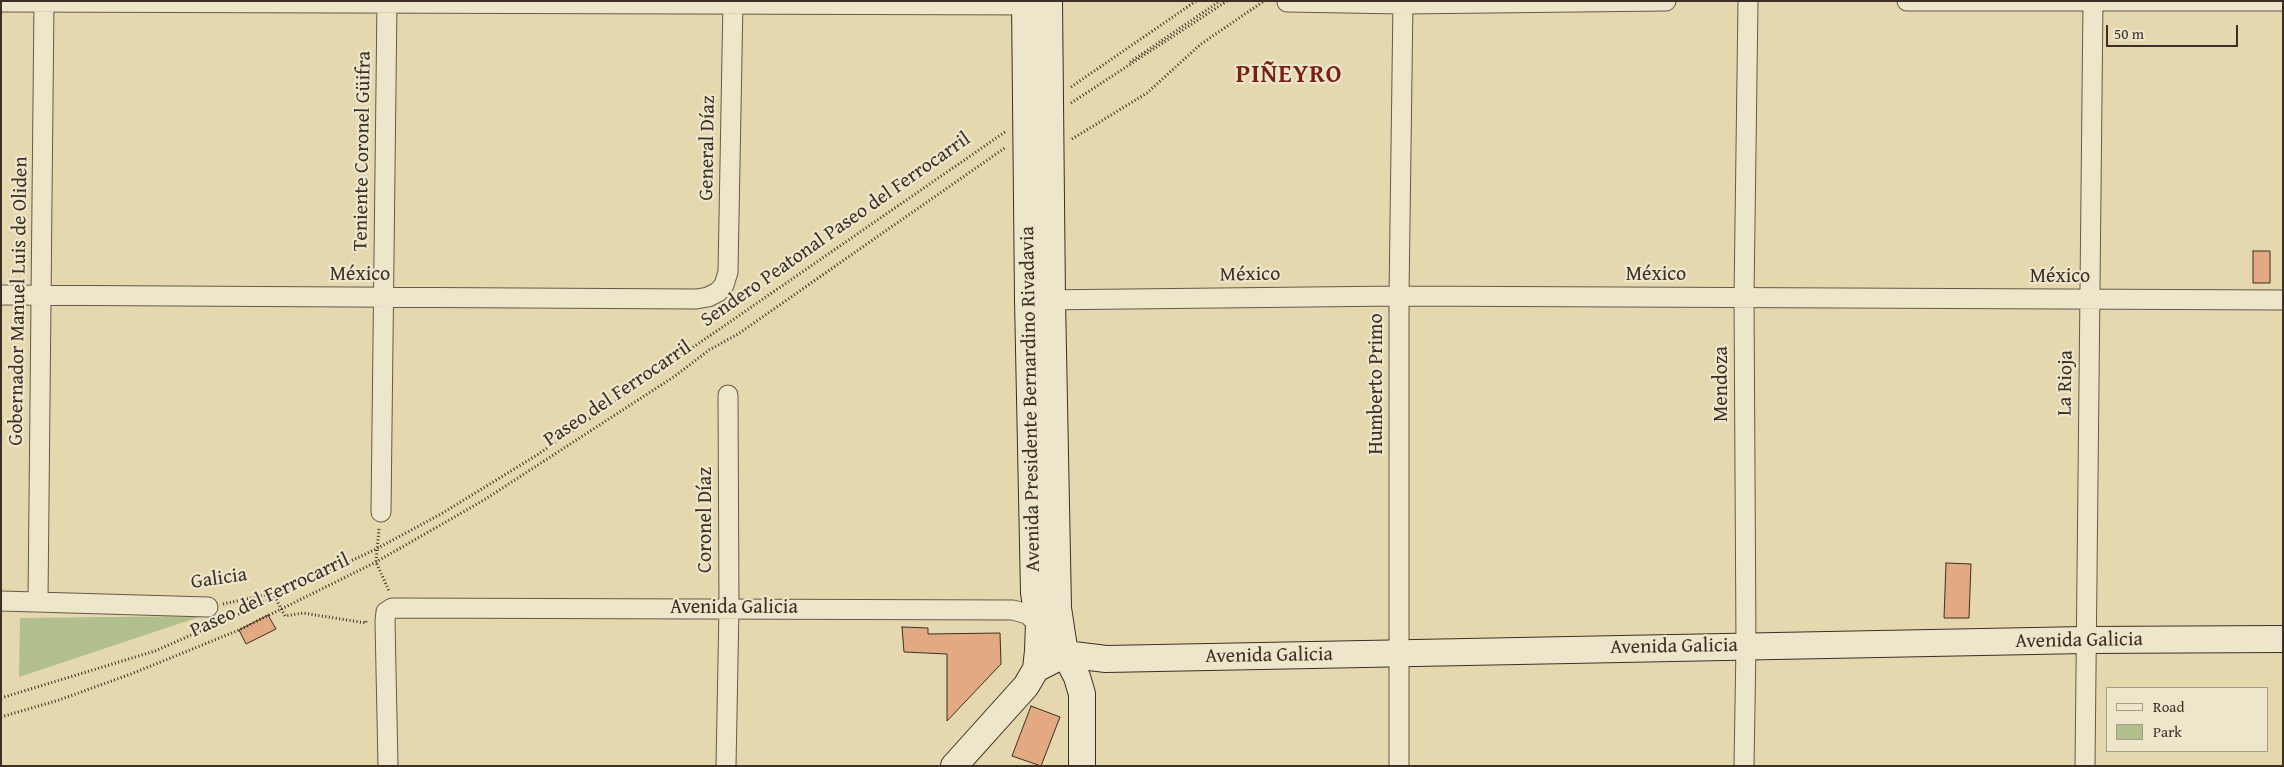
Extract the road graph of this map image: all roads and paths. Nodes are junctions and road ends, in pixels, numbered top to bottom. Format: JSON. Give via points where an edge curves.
{"nodes":[{"id":1,"x":1196,"y":1,"type":"edge"},
{"id":2,"x":1220,"y":1,"type":"edge"},
{"id":3,"x":1227,"y":1,"type":"edge"},
{"id":4,"x":1264,"y":1,"type":"edge"},
{"id":5,"x":1666,"y":1,"type":"edge"},
{"id":6,"x":1748,"y":1,"type":"edge"},
{"id":7,"x":1907,"y":1,"type":"edge"},
{"id":8,"x":2283,"y":1,"type":"edge"},
{"id":9,"x":1,"y":2,"type":"edge"},
{"id":10,"x":44,"y":2,"type":"edge"},
{"id":11,"x":733,"y":2,"type":"edge"},
{"id":12,"x":1287,"y":2,"type":"edge"},
{"id":13,"x":2093,"y":2,"type":"edge"},
{"id":14,"x":387,"y":3,"type":"edge"},
{"id":15,"x":1037,"y":3,"type":"edge"},
{"id":16,"x":1403,"y":3,"type":"edge"},
{"id":17,"x":1046,"y":118,"type":"junction"},
{"id":18,"x":718,"y":292,"type":"joint"},
{"id":19,"x":1,"y":295,"type":"edge"},
{"id":20,"x":42,"y":295,"type":"junction"},
{"id":21,"x":1399,"y":296,"type":"junction"},
{"id":22,"x":384,"y":298,"type":"junction"},
{"id":23,"x":1744,"y":298,"type":"junction"},
{"id":24,"x":1040,"y":300,"type":"junction"},
{"id":25,"x":2090,"y":300,"type":"junction"},
{"id":26,"x":2283,"y":300,"type":"edge"},
{"id":27,"x":728,"y":395,"type":"dead end"},
{"id":28,"x":381,"y":512,"type":"joint"},
{"id":29,"x":376,"y":549,"type":"junction"},
{"id":30,"x":376,"y":562,"type":"junction"},
{"id":31,"x":389,"y":590,"type":"junction"},
{"id":32,"x":396,"y":590,"type":"dead end"},
{"id":33,"x":275,"y":597,"type":"junction"},
{"id":34,"x":1,"y":601,"type":"edge"},
{"id":35,"x":38,"y":601,"type":"junction"},
{"id":36,"x":384,"y":603,"type":"junction"},
{"id":37,"x":208,"y":607,"type":"joint"},
{"id":38,"x":729,"y":608,"type":"junction"},
{"id":39,"x":281,"y":609,"type":"junction"},
{"id":40,"x":366,"y":616,"type":"dead end"},
{"id":41,"x":1039,"y":623,"type":"junction"},
{"id":42,"x":2283,"y":639,"type":"edge"},
{"id":43,"x":2085,"y":640,"type":"junction"},
{"id":44,"x":1746,"y":646,"type":"junction"},
{"id":45,"x":1400,"y":653,"type":"junction"},
{"id":46,"x":1065,"y":654,"type":"junction"},
{"id":47,"x":1036,"y":669,"type":"junction"},
{"id":48,"x":1,"y":698,"type":"edge"},
{"id":49,"x":1,"y":717,"type":"edge"},
{"id":50,"x":388,"y":766,"type":"edge"},
{"id":51,"x":726,"y":766,"type":"edge"},
{"id":52,"x":954,"y":766,"type":"edge"},
{"id":53,"x":1082,"y":766,"type":"edge"},
{"id":54,"x":1399,"y":766,"type":"edge"},
{"id":55,"x":1744,"y":766,"type":"edge"},
{"id":56,"x":2085,"y":766,"type":"edge"}],
"edges":[{"from":1,"to":17,"type":"path","name":"Paseo del Ferrocarril"},
{"from":2,"to":17,"type":"path"},
{"from":3,"to":17,"type":"path","name":"Sendero Peatonal Paseo del Ferrocarril"},
{"from":4,"to":17,"type":"path","via":[[1201,44],[1147,93],[1073,139]]},
{"from":5,"to":16,"type":"street"},
{"from":6,"to":23,"type":"street","name":"Mendoza"},
{"from":7,"to":13,"type":"street"},
{"from":8,"to":13,"type":"street"},
{"from":9,"to":10,"type":"street"},
{"from":10,"to":14,"type":"street"},
{"from":10,"to":20,"type":"street","name":"Gobernador Manuel Luis de Oliden"},
{"from":11,"to":14,"type":"street"},
{"from":11,"to":15,"type":"street"},
{"from":11,"to":18,"type":"street","name":"General Díaz","via":[[728,272]]},
{"from":12,"to":16,"type":"street"},
{"from":13,"to":25,"type":"street","name":"La Rioja"},
{"from":14,"to":22,"type":"street","name":"Teniente Coronel Güifra"},
{"from":15,"to":17,"type":"main road","name":"Avenida Presidente Bernardino Rivadavia"},
{"from":16,"to":21,"type":"street","name":"Humberto Primo"},
{"from":17,"to":24,"type":"main road","name":"Avenida Presidente Bernardino Rivadavia"},
{"from":17,"to":29,"type":"path","name":"Sendero Peatonal Paseo del Ferrocarril","via":[[537,455],[441,514]]},
{"from":17,"to":30,"type":"path","name":"Paseo del Ferrocarril","via":[[738,334],[709,350],[668,382],[484,500]]},
{"from":18,"to":22,"type":"street","name":"México","via":[[696,299]]},
{"from":19,"to":20,"type":"street","name":"México"},
{"from":20,"to":22,"type":"street","name":"México"},
{"from":20,"to":35,"type":"street","name":"Gobernador Manuel Luis de Oliden"},
{"from":21,"to":23,"type":"street","name":"México"},
{"from":21,"to":24,"type":"street","name":"México"},
{"from":21,"to":45,"type":"street","name":"Humberto Primo"},
{"from":22,"to":28,"type":"street","name":"Teniente Coronel Güifra"},
{"from":23,"to":25,"type":"street","name":"México"},
{"from":23,"to":44,"type":"street","name":"Mendoza"},
{"from":24,"to":41,"type":"main road","name":"Avenida Presidente Bernardino Rivadavia","via":[[1034,593]]},
{"from":24,"to":46,"type":"main road","name":"Avenida Presidente Bernardino Rivadavia","via":[[1058,608]]},
{"from":25,"to":26,"type":"street","name":"México"},
{"from":25,"to":43,"type":"street","name":"La Rioja"},
{"from":27,"to":38,"type":"street","name":"Coronel Díaz"},
{"from":28,"to":29,"type":"path"},
{"from":29,"to":30,"type":"path"},
{"from":29,"to":33,"type":"path","name":"Sendero Peatonal Paseo del Ferrocarril"},
{"from":30,"to":31,"type":"path"},
{"from":30,"to":39,"type":"path","name":"Paseo del Ferrocarril"},
{"from":31,"to":32,"type":"path"},
{"from":31,"to":36,"type":"path"},
{"from":33,"to":37,"type":"path","name":"Galicia","via":[[265,595]]},
{"from":33,"to":39,"type":"path","name":"Galicia"},
{"from":33,"to":48,"type":"path","name":"Sendero Peatonal Paseo del Ferrocarril","via":[[155,651]]},
{"from":34,"to":35,"type":"street","name":"Galicia"},
{"from":35,"to":37,"type":"street","name":"Galicia"},
{"from":36,"to":38,"type":"street","name":"Avenida Galicia","via":[[399,607]]},
{"from":36,"to":50,"type":"street"},
{"from":38,"to":41,"type":"street","name":"Avenida Galicia","via":[[1013,610]]},
{"from":38,"to":51,"type":"street","name":"Coronel Díaz"},
{"from":39,"to":40,"type":"path","via":[[285,616],[303,613],[366,623]]},
{"from":39,"to":49,"type":"path","name":"Paseo del Ferrocarril","via":[[239,630],[131,674]]},
{"from":41,"to":46,"type":"street","name":"Avenida Galicia"},
{"from":41,"to":47,"type":"main road","name":"Avenida Presidente Bernardino Rivadavia"},
{"from":42,"to":43,"type":"main road","name":"Avenida Galicia"},
{"from":43,"to":44,"type":"main road","name":"Avenida Galicia"},
{"from":43,"to":56,"type":"street","name":"La Rioja"},
{"from":44,"to":45,"type":"main road","name":"Avenida Galicia"},
{"from":44,"to":55,"type":"street","name":"Mendoza"},
{"from":45,"to":46,"type":"main road","name":"Avenida Galicia","via":[[1106,659]]},
{"from":45,"to":54,"type":"street","name":"Humberto Primo"},
{"from":46,"to":47,"type":"main road"},
{"from":46,"to":53,"type":"main road","name":"Avenida Presidente Bernardino Rivadavia","via":[[1082,694]]},
{"from":47,"to":52,"type":"main road","name":"Avenida Presidente Bernardino Rivadavia","via":[[1026,686]]}]}
